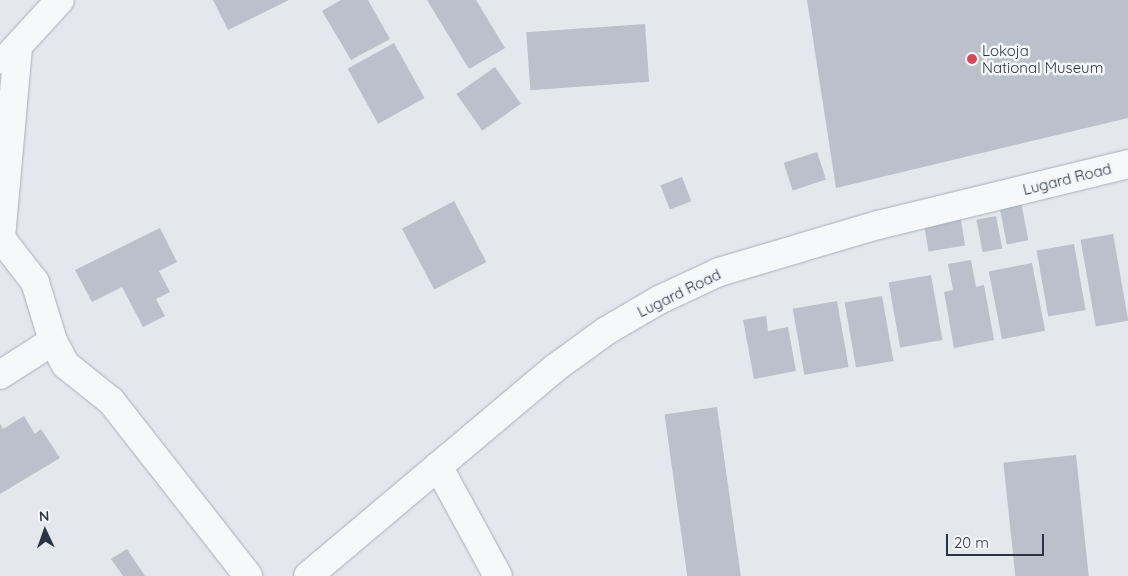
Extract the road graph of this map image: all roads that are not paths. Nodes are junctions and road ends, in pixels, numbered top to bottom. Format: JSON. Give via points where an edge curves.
{"nodes":[{"id":1,"x":60,"y":0,"type":"edge"},
{"id":2,"x":9,"y":56,"type":"edge"},
{"id":3,"x":1128,"y":164,"type":"edge"},
{"id":4,"x":0,"y":237,"type":"edge"},
{"id":5,"x":53,"y":341,"type":"junction"},
{"id":6,"x":0,"y":375,"type":"edge"},
{"id":7,"x":438,"y":466,"type":"junction"},
{"id":8,"x":248,"y":576,"type":"edge"},
{"id":9,"x":308,"y":576,"type":"edge"},
{"id":10,"x":498,"y":576,"type":"edge"}],
"edges":[{"from":1,"to":2,"type":"street"},
{"from":2,"to":4,"type":"street"},
{"from":3,"to":7,"type":"street","name":"Lugard Road","via":[[878,225],[719,272],[606,331]]},
{"from":4,"to":5,"type":"street","via":[[35,282]]},
{"from":5,"to":6,"type":"street"},
{"from":5,"to":8,"type":"street","via":[[66,365],[111,401]]},
{"from":7,"to":9,"type":"street","name":"Lugard Road"},
{"from":7,"to":10,"type":"street"}]}
